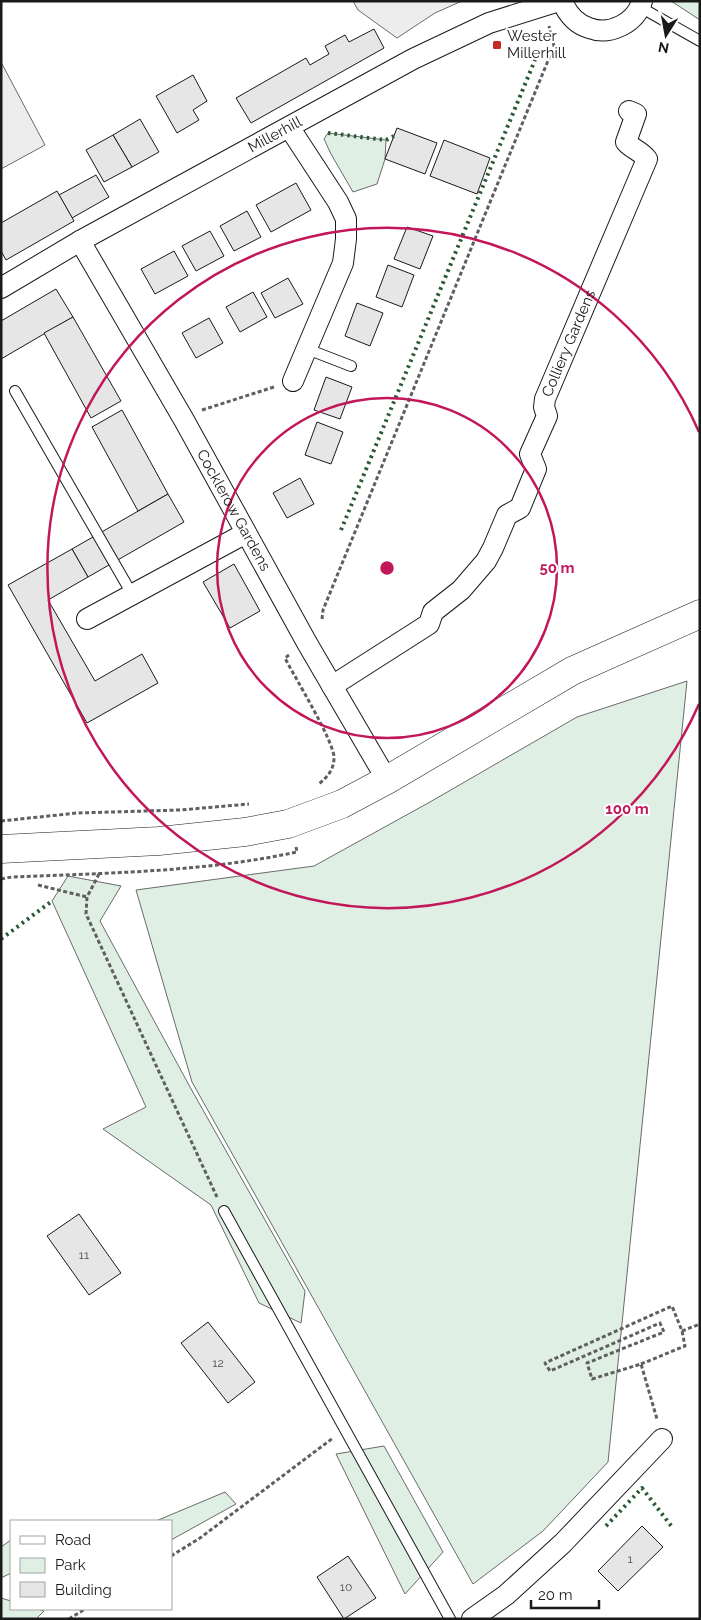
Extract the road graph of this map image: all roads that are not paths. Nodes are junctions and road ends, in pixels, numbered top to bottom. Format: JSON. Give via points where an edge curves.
{"nodes":[{"id":1,"x":555,"y":3,"type":"edge"},
{"id":2,"x":641,"y":4,"type":"edge"},
{"id":3,"x":700,"y":41,"type":"edge"},
{"id":4,"x":629,"y":111,"type":"dead end"},
{"id":5,"x":289,"y":127,"type":"junction"},
{"id":6,"x":80,"y":242,"type":"junction"},
{"id":7,"x":1,"y":288,"type":"edge"},
{"id":8,"x":307,"y":349,"type":"junction"},
{"id":9,"x":351,"y":366,"type":"dead end"},
{"id":10,"x":293,"y":381,"type":"road end"},
{"id":11,"x":14,"y":392,"type":"dead end"},
{"id":12,"x":246,"y":533,"type":"junction"},
{"id":13,"x":132,"y":594,"type":"junction"},
{"id":14,"x":700,"y":614,"type":"edge"},
{"id":15,"x":87,"y":619,"type":"dead end"},
{"id":16,"x":332,"y":686,"type":"junction"},
{"id":17,"x":387,"y":780,"type":"junction"},
{"id":18,"x":1,"y":849,"type":"edge"},
{"id":19,"x":224,"y":1211,"type":"road end"},
{"id":20,"x":662,"y":1439,"type":"road end"},
{"id":21,"x":450,"y":1619,"type":"edge"},
{"id":22,"x":472,"y":1619,"type":"edge"}],
"edges":[{"from":1,"to":2,"type":"street","via":[[576,21],[589,28],[603,30],[618,28],[630,20]]},
{"from":1,"to":5,"type":"street","name":"Millerhill","via":[[489,23],[413,59]]},
{"from":2,"to":3,"type":"lane"},
{"from":4,"to":16,"type":"street","name":"Colliery Gardens","via":[[636,114],[626,142],[647,159],[545,398],[547,416],[530,454],[536,468],[520,508],[507,514],[486,560],[461,590],[433,612],[430,624]]},
{"from":5,"to":6,"type":"street","name":"Millerhill"},
{"from":5,"to":8,"type":"street","via":[[346,219],[343,263]]},
{"from":6,"to":7,"type":"street","name":"Millerhill"},
{"from":6,"to":12,"type":"street","name":"Cocklerow Gardens"},
{"from":8,"to":9,"type":"lane"},
{"from":8,"to":10,"type":"street"},
{"from":11,"to":13,"type":"lane"},
{"from":12,"to":13,"type":"street"},
{"from":12,"to":16,"type":"street","name":"Cocklerow Gardens"},
{"from":13,"to":15,"type":"street"},
{"from":14,"to":17,"type":"main road","via":[[572,671]]},
{"from":16,"to":17,"type":"street","name":"Cocklerow Gardens"},
{"from":17,"to":18,"type":"main road","via":[[342,804],[288,824],[245,832],[159,841]]},
{"from":19,"to":21,"type":"lane"},
{"from":20,"to":22,"type":"street","via":[[564,1544],[506,1595]]}]}
